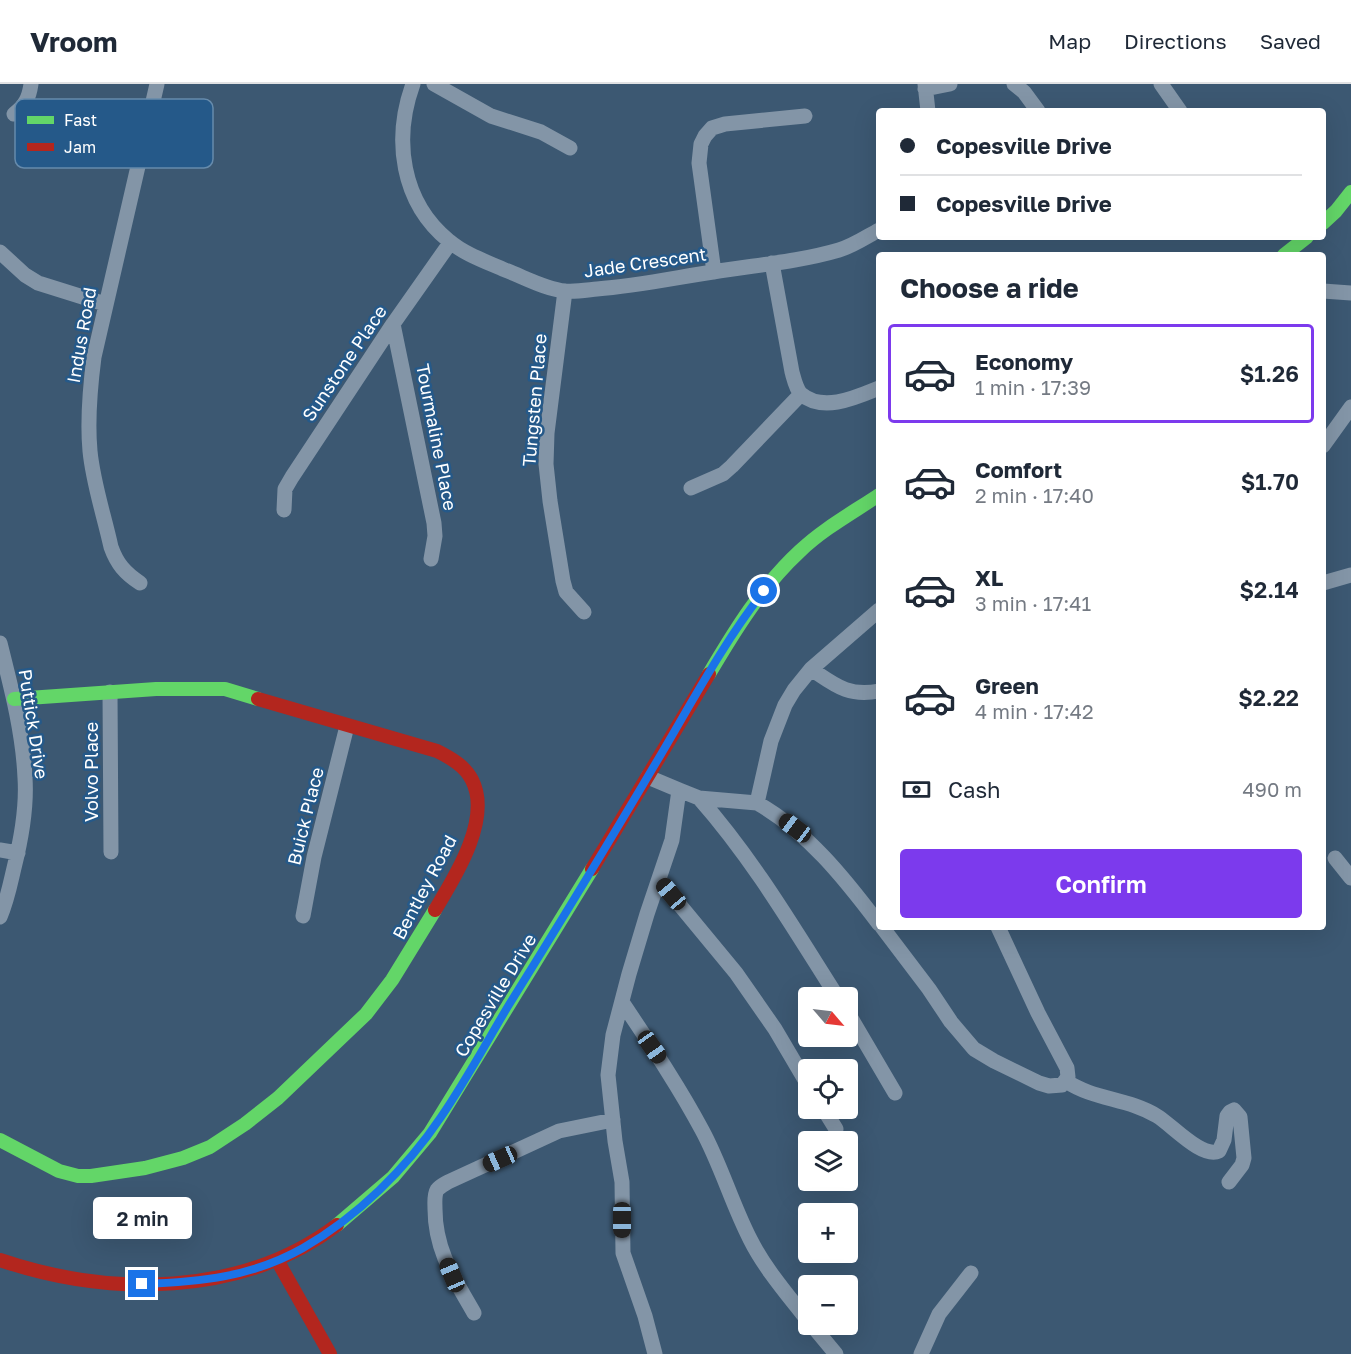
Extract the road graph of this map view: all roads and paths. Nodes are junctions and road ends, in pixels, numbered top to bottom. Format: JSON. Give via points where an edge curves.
{"nodes":[{"id":1,"x":31,"y":84,"type":"edge"},
{"id":2,"x":157,"y":84,"type":"edge"},
{"id":3,"x":413,"y":84,"type":"edge"},
{"id":4,"x":434,"y":84,"type":"edge"},
{"id":5,"x":950,"y":84,"type":"edge"},
{"id":6,"x":1014,"y":84,"type":"edge"},
{"id":7,"x":1161,"y":84,"type":"edge"},
{"id":8,"x":925,"y":86,"type":"edge"},
{"id":9,"x":27,"y":99,"type":"edge"},
{"id":10,"x":153,"y":99,"type":"edge"},
{"id":11,"x":928,"y":108,"type":"edge"},
{"id":12,"x":1036,"y":108,"type":"edge"},
{"id":13,"x":1178,"y":108,"type":"edge"},
{"id":14,"x":805,"y":116,"type":"dead end"},
{"id":15,"x":570,"y":148,"type":"dead end"},
{"id":16,"x":137,"y":168,"type":"edge"},
{"id":17,"x":1351,"y":192,"type":"edge"},
{"id":18,"x":1326,"y":220,"type":"edge"},
{"id":19,"x":876,"y":232,"type":"edge"},
{"id":20,"x":1303,"y":240,"type":"edge"},
{"id":21,"x":450,"y":243,"type":"junction"},
{"id":22,"x":0,"y":252,"type":"edge"},
{"id":23,"x":1288,"y":252,"type":"edge"},
{"id":24,"x":772,"y":263,"type":"junction"},
{"id":25,"x":714,"y":272,"type":"junction"},
{"id":26,"x":565,"y":291,"type":"junction"},
{"id":27,"x":1326,"y":291,"type":"edge"},
{"id":28,"x":1351,"y":293,"type":"edge"},
{"id":29,"x":105,"y":304,"type":"junction"},
{"id":30,"x":393,"y":324,"type":"junction"},
{"id":31,"x":876,"y":389,"type":"edge"},
{"id":32,"x":801,"y":394,"type":"junction"},
{"id":33,"x":1351,"y":407,"type":"edge"},
{"id":34,"x":1326,"y":442,"type":"edge"},
{"id":35,"x":691,"y":488,"type":"dead end"},
{"id":36,"x":876,"y":497,"type":"edge"},
{"id":37,"x":284,"y":510,"type":"dead end"},
{"id":38,"x":431,"y":560,"type":"dead end"},
{"id":39,"x":1351,"y":575,"type":"edge"},
{"id":40,"x":1326,"y":582,"type":"edge"},
{"id":41,"x":140,"y":583,"type":"dead end"},
{"id":42,"x":584,"y":612,"type":"dead end"},
{"id":43,"x":876,"y":613,"type":"edge"},
{"id":44,"x":0,"y":643,"type":"edge"},
{"id":45,"x":811,"y":669,"type":"junction"},
{"id":46,"x":876,"y":691,"type":"edge"},
{"id":47,"x":110,"y":692,"type":"junction"},
{"id":48,"x":14,"y":699,"type":"junction"},
{"id":49,"x":347,"y":726,"type":"junction"},
{"id":50,"x":648,"y":777,"type":"junction"},
{"id":51,"x":679,"y":790,"type":"junction"},
{"id":52,"x":699,"y":798,"type":"junction"},
{"id":53,"x":757,"y":803,"type":"junction"},
{"id":54,"x":0,"y":850,"type":"edge"},
{"id":55,"x":111,"y":852,"type":"dead end"},
{"id":56,"x":18,"y":853,"type":"junction"},
{"id":57,"x":1335,"y":858,"type":"dead end"},
{"id":58,"x":1351,"y":878,"type":"edge"},
{"id":59,"x":660,"y":880,"type":"junction"},
{"id":60,"x":0,"y":916,"type":"edge"},
{"id":61,"x":303,"y":916,"type":"dead end"},
{"id":62,"x":876,"y":920,"type":"edge"},
{"id":63,"x":884,"y":930,"type":"edge"},
{"id":64,"x":999,"y":930,"type":"edge"},
{"id":65,"x":831,"y":987,"type":"edge"},
{"id":66,"x":622,"y":1002,"type":"junction"},
{"id":67,"x":858,"y":1030,"type":"edge"},
{"id":68,"x":798,"y":1068,"type":"edge"},
{"id":69,"x":1066,"y":1081,"type":"junction"},
{"id":70,"x":895,"y":1093,"type":"dead end"},
{"id":71,"x":830,"y":1119,"type":"edge"},
{"id":72,"x":613,"y":1120,"type":"junction"},
{"id":73,"x":836,"y":1129,"type":"dead end"},
{"id":74,"x":0,"y":1140,"type":"edge"},
{"id":75,"x":1229,"y":1182,"type":"dead end"},
{"id":76,"x":0,"y":1260,"type":"edge"},
{"id":77,"x":278,"y":1260,"type":"junction"},
{"id":78,"x":971,"y":1273,"type":"dead end"},
{"id":79,"x":798,"y":1308,"type":"edge"},
{"id":80,"x":474,"y":1312,"type":"dead end"},
{"id":81,"x":820,"y":1335,"type":"edge"},
{"id":82,"x":330,"y":1354,"type":"edge"},
{"id":83,"x":655,"y":1354,"type":"edge"},
{"id":84,"x":837,"y":1354,"type":"edge"},
{"id":85,"x":921,"y":1354,"type":"edge"}],
"edges":[{"from":1,"to":9,"type":"street"},
{"from":2,"to":10,"type":"street","name":"Indus Road"},
{"from":3,"to":21,"type":"street","name":"Jade Crescent","via":[[403,120],[409,186],[433,227]]},
{"from":4,"to":15,"type":"street","via":[[491,116],[541,132]]},
{"from":5,"to":8,"type":"street"},
{"from":6,"to":12,"type":"street"},
{"from":7,"to":13,"type":"street"},
{"from":8,"to":11,"type":"street"},
{"from":14,"to":25,"type":"street","via":[[725,124],[712,128],[705,136],[699,164]]},
{"from":16,"to":29,"type":"street","name":"Indus Road"},
{"from":17,"to":18,"type":"street"},
{"from":19,"to":24,"type":"street","name":"Jade Crescent","via":[[839,250]]},
{"from":20,"to":23,"type":"street"},
{"from":21,"to":26,"type":"street","name":"Jade Crescent"},
{"from":21,"to":30,"type":"street","name":"Sunstone Place"},
{"from":22,"to":29,"type":"street","via":[[38,283]]},
{"from":24,"to":25,"type":"street","name":"Jade Crescent"},
{"from":24,"to":32,"type":"street","via":[[792,372]]},
{"from":25,"to":26,"type":"street","name":"Jade Crescent","via":[[626,287]]},
{"from":26,"to":42,"type":"street","name":"Tungsten Place","via":[[546,464],[563,581],[566,592]]},
{"from":27,"to":28,"type":"street"},
{"from":29,"to":41,"type":"street","name":"Indus Road","via":[[90,387],[90,452],[116,561]]},
{"from":30,"to":37,"type":"street","name":"Sunstone Place","via":[[292,477],[285,489]]},
{"from":30,"to":38,"type":"street","name":"Tourmaline Place","via":[[434,523]]},
{"from":31,"to":32,"type":"street","via":[[837,403]]},
{"from":32,"to":35,"type":"street","via":[[723,474]]},
{"from":33,"to":34,"type":"street"},
{"from":36,"to":50,"type":"street","name":"Copesville Drive","via":[[816,538],[771,581],[730,638]]},
{"from":39,"to":40,"type":"street"},
{"from":43,"to":45,"type":"street"},
{"from":44,"to":48,"type":"street","name":"Puttick Drive"},
{"from":45,"to":46,"type":"street","via":[[845,691]]},
{"from":45,"to":53,"type":"street","via":[[785,705],[771,741]]},
{"from":47,"to":48,"type":"street","name":"Bentley Road"},
{"from":47,"to":49,"type":"street","name":"Bentley Road","via":[[225,689]]},
{"from":47,"to":55,"type":"street","name":"Volvo Place"},
{"from":48,"to":56,"type":"street","name":"Puttick Drive","via":[[26,780]]},
{"from":49,"to":61,"type":"street","name":"Buick Place"},
{"from":49,"to":74,"type":"street","name":"Bentley Road","via":[[452,758],[468,773],[477,795],[478,812],[463,860],[375,1004],[296,1083],[232,1133],[185,1158],[97,1177],[75,1176]]},
{"from":50,"to":51,"type":"street"},
{"from":50,"to":77,"type":"street","name":"Copesville Drive","via":[[416,1152],[337,1225]]},
{"from":51,"to":52,"type":"street"},
{"from":51,"to":59,"type":"street","via":[[672,840]]},
{"from":52,"to":53,"type":"street"},
{"from":52,"to":65,"type":"street","via":[[760,875]]},
{"from":53,"to":62,"type":"street","via":[[795,828]]},
{"from":54,"to":56,"type":"street"},
{"from":56,"to":60,"type":"street","name":"Puttick Drive"},
{"from":57,"to":58,"type":"street"},
{"from":59,"to":66,"type":"street"},
{"from":59,"to":68,"type":"street","via":[[736,973]]},
{"from":63,"to":69,"type":"street","via":[[974,1049],[1039,1083],[1058,1086]]},
{"from":64,"to":69,"type":"street","via":[[1067,1068]]},
{"from":66,"to":72,"type":"street","via":[[608,1075]]},
{"from":66,"to":79,"type":"street","via":[[703,1131],[751,1242]]},
{"from":67,"to":70,"type":"street"},
{"from":69,"to":75,"type":"street","via":[[1093,1095],[1144,1108],[1200,1149],[1212,1153],[1222,1146],[1227,1116],[1234,1110],[1240,1117],[1244,1158]]},
{"from":71,"to":73,"type":"street"},
{"from":72,"to":80,"type":"street","via":[[559,1131],[438,1188],[438,1240],[452,1275]]},
{"from":72,"to":83,"type":"street","via":[[622,1182],[623,1253]]},
{"from":76,"to":77,"type":"street","name":"Copesville Drive","via":[[65,1277],[142,1284],[195,1282]]},
{"from":77,"to":82,"type":"street"},
{"from":78,"to":85,"type":"street","via":[[939,1314]]},
{"from":81,"to":84,"type":"street"}]}
